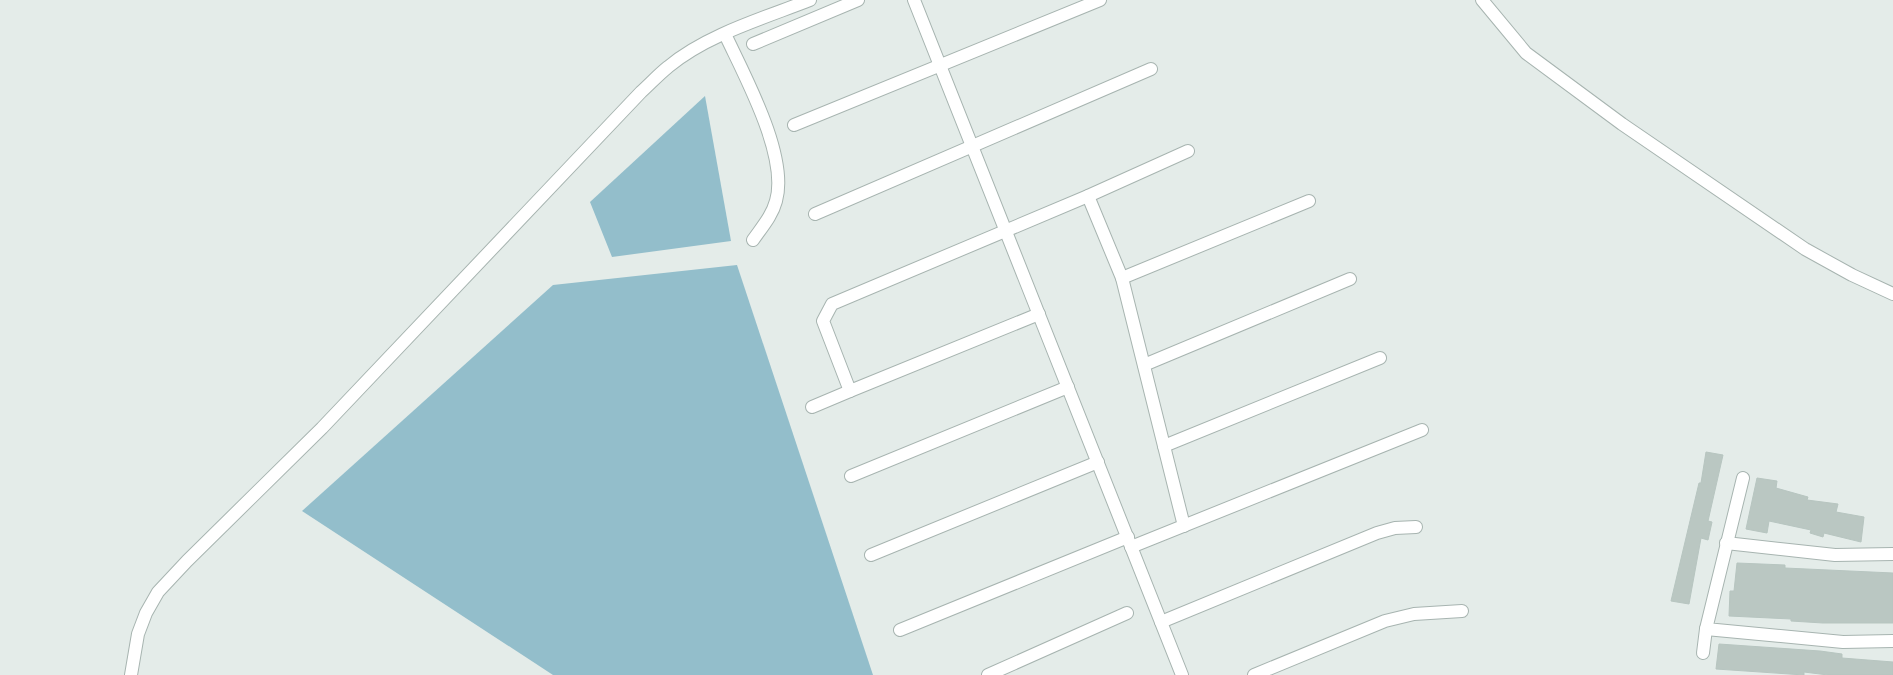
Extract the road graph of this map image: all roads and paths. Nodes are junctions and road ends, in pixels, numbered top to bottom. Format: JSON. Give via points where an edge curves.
{"nodes":[{"id":1,"x":810,"y":0,"type":"edge"},
{"id":2,"x":858,"y":0,"type":"edge"},
{"id":3,"x":914,"y":0,"type":"edge"},
{"id":4,"x":1100,"y":0,"type":"edge"},
{"id":5,"x":1482,"y":0,"type":"edge"},
{"id":6,"x":724,"y":34,"type":"junction"},
{"id":7,"x":753,"y":44,"type":"dead end"},
{"id":8,"x":940,"y":65,"type":"junction"},
{"id":9,"x":1151,"y":69,"type":"dead end"},
{"id":10,"x":794,"y":125,"type":"dead end"},
{"id":11,"x":972,"y":147,"type":"junction"},
{"id":12,"x":1188,"y":150,"type":"dead end"},
{"id":13,"x":1088,"y":196,"type":"junction"},
{"id":14,"x":1309,"y":201,"type":"dead end"},
{"id":15,"x":815,"y":214,"type":"dead end"},
{"id":16,"x":1006,"y":231,"type":"junction"},
{"id":17,"x":753,"y":240,"type":"dead end"},
{"id":18,"x":1122,"y":278,"type":"junction"},
{"id":19,"x":1350,"y":279,"type":"dead end"},
{"id":20,"x":1893,"y":294,"type":"edge"},
{"id":21,"x":1039,"y":314,"type":"junction"},
{"id":22,"x":1380,"y":358,"type":"dead end"},
{"id":23,"x":1144,"y":365,"type":"junction"},
{"id":24,"x":1068,"y":387,"type":"junction"},
{"id":25,"x":850,"y":391,"type":"junction"},
{"id":26,"x":812,"y":407,"type":"dead end"},
{"id":27,"x":1422,"y":430,"type":"dead end"},
{"id":28,"x":1164,"y":446,"type":"junction"},
{"id":29,"x":1098,"y":462,"type":"junction"},
{"id":30,"x":851,"y":476,"type":"dead end"},
{"id":31,"x":1743,"y":478,"type":"dead end"},
{"id":32,"x":1184,"y":526,"type":"junction"},
{"id":33,"x":1416,"y":527,"type":"dead end"},
{"id":34,"x":1130,"y":542,"type":"junction"},
{"id":35,"x":1726,"y":543,"type":"junction"},
{"id":36,"x":1893,"y":554,"type":"edge"},
{"id":37,"x":871,"y":555,"type":"dead end"},
{"id":38,"x":1462,"y":611,"type":"dead end"},
{"id":39,"x":1127,"y":614,"type":"dead end"},
{"id":40,"x":1161,"y":622,"type":"junction"},
{"id":41,"x":1706,"y":629,"type":"junction"},
{"id":42,"x":900,"y":630,"type":"dead end"},
{"id":43,"x":1893,"y":641,"type":"edge"},
{"id":44,"x":1703,"y":653,"type":"dead end"},
{"id":45,"x":131,"y":675,"type":"edge"},
{"id":46,"x":988,"y":675,"type":"edge"},
{"id":47,"x":1182,"y":675,"type":"edge"},
{"id":48,"x":1254,"y":675,"type":"edge"}],
"edges":[{"from":1,"to":6,"type":"street"},
{"from":2,"to":7,"type":"street"},
{"from":3,"to":8,"type":"street"},
{"from":4,"to":8,"type":"street"},
{"from":5,"to":20,"type":"street","via":[[1526,53],[1622,124],[1805,249]]},
{"from":6,"to":17,"type":"street","via":[[768,131],[778,179],[777,199],[771,215]]},
{"from":6,"to":45,"type":"street","via":[[697,47],[668,66],[641,92],[322,428],[158,592],[146,612],[138,634]]},
{"from":8,"to":10,"type":"street"},
{"from":8,"to":11,"type":"street"},
{"from":9,"to":11,"type":"street"},
{"from":11,"to":15,"type":"street"},
{"from":11,"to":16,"type":"street"},
{"from":12,"to":13,"type":"street"},
{"from":13,"to":16,"type":"street"},
{"from":13,"to":18,"type":"street"},
{"from":14,"to":18,"type":"street"},
{"from":16,"to":21,"type":"street"},
{"from":16,"to":25,"type":"street","via":[[832,304],[823,321]]},
{"from":18,"to":23,"type":"street"},
{"from":19,"to":23,"type":"street"},
{"from":21,"to":24,"type":"street"},
{"from":21,"to":25,"type":"street"},
{"from":22,"to":28,"type":"street"},
{"from":23,"to":28,"type":"street"},
{"from":24,"to":29,"type":"street"},
{"from":24,"to":30,"type":"street"},
{"from":25,"to":26,"type":"street"},
{"from":27,"to":32,"type":"street"},
{"from":28,"to":32,"type":"street"},
{"from":29,"to":34,"type":"street"},
{"from":29,"to":37,"type":"street"},
{"from":31,"to":35,"type":"street"},
{"from":32,"to":34,"type":"street"},
{"from":33,"to":40,"type":"street","via":[[1395,528],[1377,533]]},
{"from":34,"to":40,"type":"street"},
{"from":34,"to":42,"type":"street"},
{"from":35,"to":36,"type":"street","via":[[1835,555]]},
{"from":35,"to":41,"type":"street"},
{"from":38,"to":48,"type":"street","via":[[1414,614],[1385,621]]},
{"from":39,"to":46,"type":"street"},
{"from":40,"to":47,"type":"street"},
{"from":41,"to":43,"type":"street","via":[[1843,642]]},
{"from":41,"to":44,"type":"street"}]}
